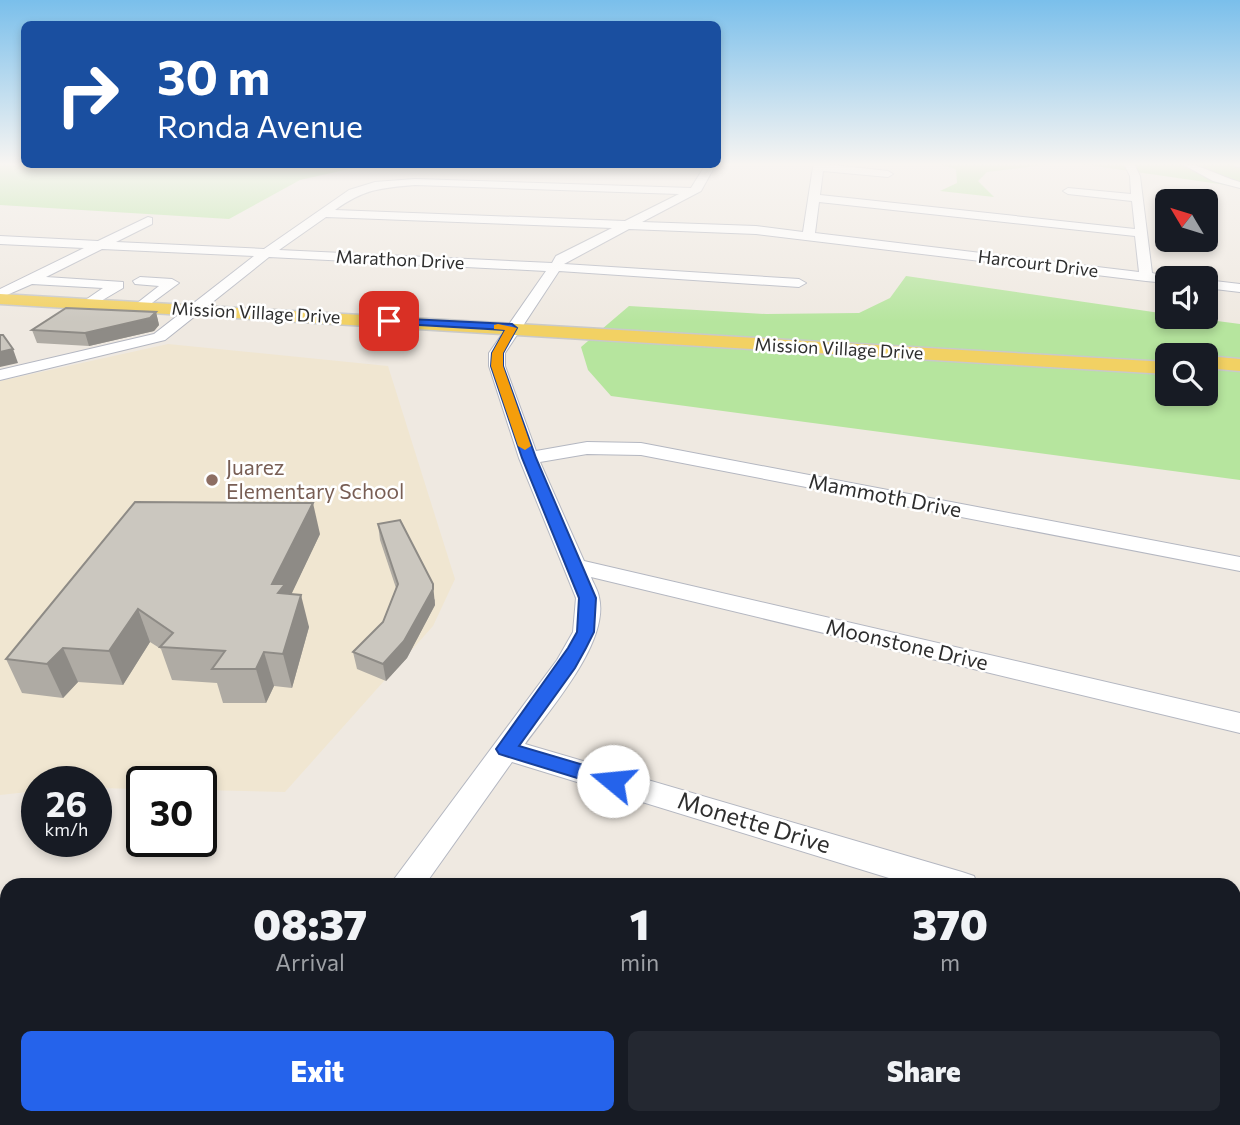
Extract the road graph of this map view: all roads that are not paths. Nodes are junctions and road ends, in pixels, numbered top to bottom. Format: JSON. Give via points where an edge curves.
{"nodes":[{"id":1,"x":318,"y":216,"type":"edge"},
{"id":2,"x":412,"y":216,"type":"edge"},
{"id":3,"x":644,"y":216,"type":"edge"},
{"id":4,"x":812,"y":216,"type":"edge"},
{"id":5,"x":987,"y":216,"type":"edge"},
{"id":6,"x":1140,"y":216,"type":"edge"},
{"id":7,"x":148,"y":221,"type":"dead end"},
{"id":8,"x":627,"y":225,"type":"junction"},
{"id":9,"x":1141,"y":233,"type":"junction"},
{"id":10,"x":809,"y":235,"type":"junction"},
{"id":11,"x":0,"y":240,"type":"edge"},
{"id":12,"x":97,"y":246,"type":"junction"},
{"id":13,"x":169,"y":250,"type":"junction"},
{"id":14,"x":265,"y":254,"type":"junction"},
{"id":15,"x":79,"y":255,"type":"junction"},
{"id":16,"x":555,"y":267,"type":"junction"},
{"id":17,"x":1146,"y":277,"type":"junction"},
{"id":18,"x":1155,"y":278,"type":"edge"},
{"id":19,"x":29,"y":279,"type":"junction"},
{"id":20,"x":140,"y":281,"type":"dead end"},
{"id":21,"x":799,"y":283,"type":"dead end"},
{"id":22,"x":1218,"y":285,"type":"edge"},
{"id":23,"x":1240,"y":288,"type":"edge"},
{"id":24,"x":0,"y":297,"type":"edge"},
{"id":25,"x":89,"y":304,"type":"junction"},
{"id":26,"x":141,"y":307,"type":"junction"},
{"id":27,"x":197,"y":310,"type":"junction"},
{"id":28,"x":512,"y":328,"type":"junction"},
{"id":29,"x":1155,"y":359,"type":"edge"},
{"id":30,"x":1218,"y":363,"type":"edge"},
{"id":31,"x":1240,"y":365,"type":"edge"},
{"id":32,"x":1155,"y":367,"type":"edge"},
{"id":33,"x":1218,"y":371,"type":"edge"},
{"id":34,"x":1240,"y":372,"type":"edge"},
{"id":35,"x":0,"y":375,"type":"edge"},
{"id":36,"x":529,"y":458,"type":"junction"},
{"id":37,"x":1240,"y":565,"type":"edge"},
{"id":38,"x":575,"y":566,"type":"junction"},
{"id":39,"x":1240,"y":723,"type":"edge"},
{"id":40,"x":506,"y":749,"type":"junction"},
{"id":41,"x":411,"y":878,"type":"edge"},
{"id":42,"x":935,"y":878,"type":"edge"}],
"edges":[{"from":1,"to":14,"type":"street"},
{"from":2,"to":8,"type":"street","name":"Harcourt Drive"},
{"from":3,"to":8,"type":"street"},
{"from":4,"to":10,"type":"street"},
{"from":5,"to":9,"type":"street"},
{"from":6,"to":9,"type":"street"},
{"from":7,"to":12,"type":"street"},
{"from":8,"to":10,"type":"street","name":"Harcourt Drive"},
{"from":8,"to":16,"type":"street","via":[[570,252]]},
{"from":9,"to":17,"type":"street"},
{"from":10,"to":17,"type":"street","name":"Harcourt Drive"},
{"from":11,"to":12,"type":"street","name":"Marathon Drive"},
{"from":12,"to":13,"type":"street","name":"Marathon Drive"},
{"from":12,"to":15,"type":"street"},
{"from":13,"to":14,"type":"street","name":"Marathon Drive"},
{"from":13,"to":15,"type":"street","via":[[154,259]]},
{"from":14,"to":16,"type":"street","name":"Marathon Drive"},
{"from":14,"to":27,"type":"street"},
{"from":15,"to":19,"type":"street"},
{"from":16,"to":21,"type":"street","name":"Marathon Drive"},
{"from":16,"to":28,"type":"street"},
{"from":17,"to":18,"type":"street","name":"Harcourt Drive"},
{"from":19,"to":24,"type":"street"},
{"from":19,"to":25,"type":"street","via":[[118,285]]},
{"from":20,"to":26,"type":"street","via":[[172,283]]},
{"from":22,"to":23,"type":"street"},
{"from":24,"to":25,"type":"main road","name":"Mission Village Drive"},
{"from":25,"to":26,"type":"main road","name":"Mission Village Drive"},
{"from":26,"to":27,"type":"main road","name":"Mission Village Drive"},
{"from":27,"to":28,"type":"main road","name":"Mission Village Drive"},
{"from":27,"to":35,"type":"street","via":[[159,337]]},
{"from":28,"to":29,"type":"main road","name":"Mission Village Drive","via":[[526,324],[579,326]]},
{"from":28,"to":32,"type":"main road","name":"Mission Village Drive"},
{"from":28,"to":36,"type":"street","via":[[497,353],[497,366]]},
{"from":30,"to":31,"type":"main road"},
{"from":33,"to":34,"type":"main road"},
{"from":36,"to":37,"type":"street","name":"Mammoth Drive","via":[[587,448],[641,449]]},
{"from":36,"to":38,"type":"street"},
{"from":38,"to":39,"type":"street","name":"Moonstone Drive"},
{"from":38,"to":40,"type":"street","via":[[587,598],[585,632],[568,664]]},
{"from":40,"to":41,"type":"street"},
{"from":40,"to":42,"type":"street","name":"Monette Drive"}]}
